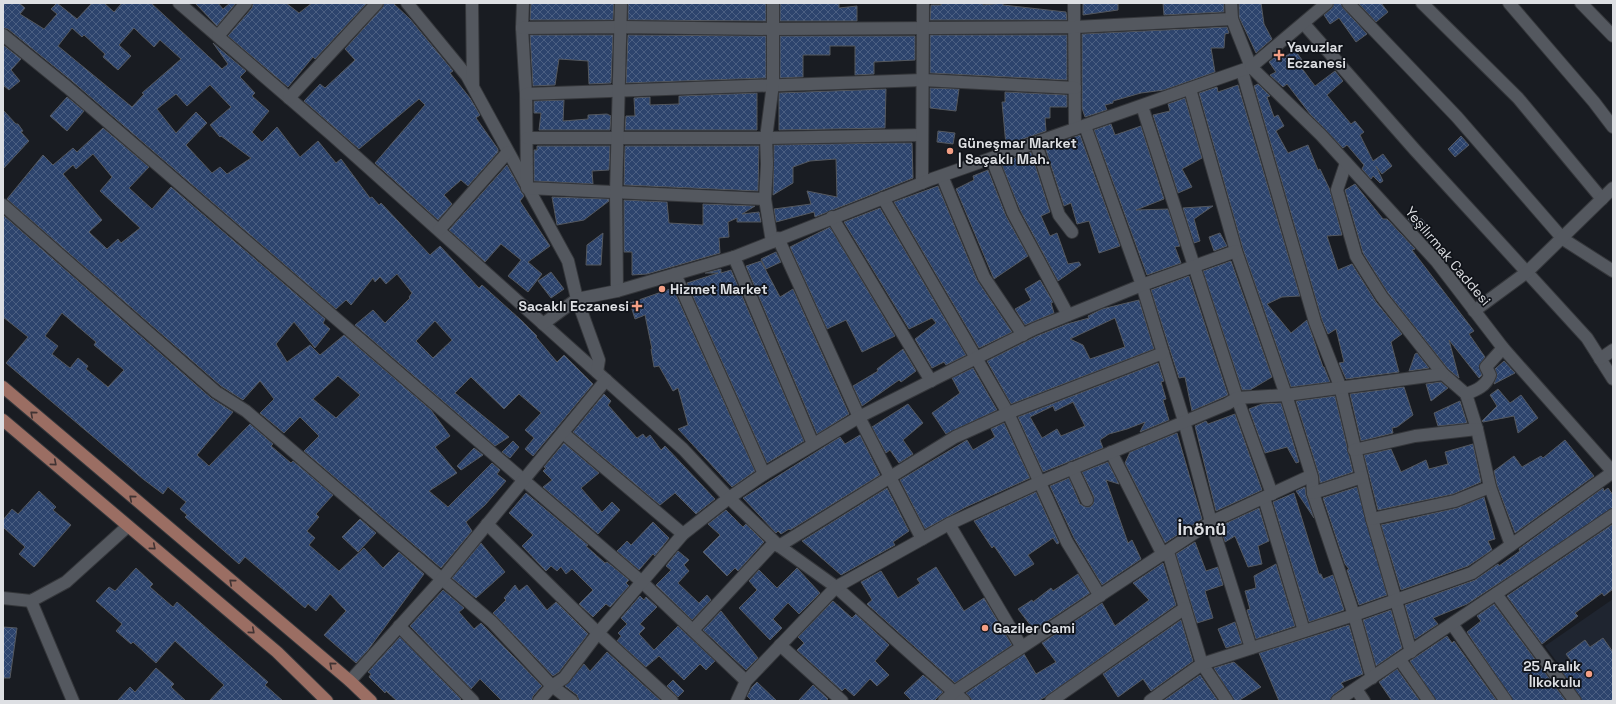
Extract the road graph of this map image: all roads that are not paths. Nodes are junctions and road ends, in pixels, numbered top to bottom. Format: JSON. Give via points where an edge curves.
{"nodes":[{"id":1,"x":179,"y":3,"type":"edge"},
{"id":2,"x":246,"y":3,"type":"edge"},
{"id":3,"x":377,"y":3,"type":"edge"},
{"id":4,"x":407,"y":3,"type":"edge"},
{"id":5,"x":472,"y":3,"type":"edge"},
{"id":6,"x":523,"y":3,"type":"edge"},
{"id":7,"x":621,"y":3,"type":"edge"},
{"id":8,"x":774,"y":3,"type":"edge"},
{"id":9,"x":923,"y":3,"type":"edge"},
{"id":10,"x":1074,"y":3,"type":"edge"},
{"id":11,"x":1231,"y":3,"type":"edge"},
{"id":12,"x":1327,"y":3,"type":"edge"},
{"id":13,"x":1348,"y":3,"type":"edge"},
{"id":14,"x":1422,"y":3,"type":"edge"},
{"id":15,"x":1509,"y":3,"type":"edge"},
{"id":16,"x":1581,"y":3,"type":"edge"},
{"id":17,"x":1232,"y":19,"type":"junction"},
{"id":18,"x":1304,"y":24,"type":"junction"},
{"id":19,"x":621,"y":27,"type":"junction"},
{"id":20,"x":1075,"y":27,"type":"junction"},
{"id":21,"x":522,"y":28,"type":"junction"},
{"id":22,"x":923,"y":28,"type":"junction"},
{"id":23,"x":773,"y":29,"type":"junction"},
{"id":24,"x":3,"y":35,"type":"edge"},
{"id":25,"x":218,"y":36,"type":"junction"},
{"id":26,"x":1613,"y":36,"type":"edge"},
{"id":27,"x":1246,"y":69,"type":"junction"},
{"id":28,"x":922,"y":80,"type":"junction"},
{"id":29,"x":773,"y":84,"type":"junction"},
{"id":30,"x":473,"y":87,"type":"junction"},
{"id":31,"x":1075,"y":88,"type":"junction"},
{"id":32,"x":1190,"y":89,"type":"junction"},
{"id":33,"x":620,"y":90,"type":"junction"},
{"id":34,"x":526,"y":94,"type":"junction"},
{"id":35,"x":289,"y":98,"type":"junction"},
{"id":36,"x":1142,"y":106,"type":"junction"},
{"id":37,"x":1613,"y":127,"type":"edge"},
{"id":38,"x":1080,"y":128,"type":"junction"},
{"id":39,"x":922,"y":135,"type":"junction"},
{"id":40,"x":618,"y":137,"type":"junction"},
{"id":41,"x":527,"y":138,"type":"junction"},
{"id":42,"x":766,"y":138,"type":"junction"},
{"id":43,"x":1036,"y":144,"type":"junction"},
{"id":44,"x":508,"y":152,"type":"junction"},
{"id":45,"x":992,"y":159,"type":"junction"},
{"id":46,"x":1346,"y":164,"type":"junction"},
{"id":47,"x":942,"y":176,"type":"junction"},
{"id":48,"x":922,"y":183,"type":"junction"},
{"id":49,"x":527,"y":188,"type":"junction"},
{"id":50,"x":1613,"y":188,"type":"edge"},
{"id":51,"x":616,"y":193,"type":"junction"},
{"id":52,"x":883,"y":198,"type":"junction"},
{"id":53,"x":765,"y":199,"type":"junction"},
{"id":54,"x":1602,"y":199,"type":"junction"},
{"id":55,"x":3,"y":205,"type":"edge"},
{"id":56,"x":832,"y":217,"type":"junction"},
{"id":57,"x":439,"y":230,"type":"junction"},
{"id":58,"x":1072,"y":232,"type":"dead end"},
{"id":59,"x":1563,"y":239,"type":"junction"},
{"id":60,"x":775,"y":240,"type":"junction"},
{"id":61,"x":1236,"y":251,"type":"junction"},
{"id":62,"x":734,"y":257,"type":"junction"},
{"id":63,"x":1194,"y":266,"type":"junction"},
{"id":64,"x":1613,"y":271,"type":"edge"},
{"id":65,"x":1527,"y":272,"type":"junction"},
{"id":66,"x":676,"y":274,"type":"junction"},
{"id":67,"x":1142,"y":285,"type":"junction"},
{"id":68,"x":617,"y":291,"type":"junction"},
{"id":69,"x":577,"y":299,"type":"junction"},
{"id":70,"x":1474,"y":311,"type":"junction"},
{"id":71,"x":1068,"y":315,"type":"junction"},
{"id":72,"x":543,"y":324,"type":"junction"},
{"id":73,"x":1023,"y":335,"type":"junction"},
{"id":74,"x":1503,"y":348,"type":"junction"},
{"id":75,"x":1613,"y":350,"type":"edge"},
{"id":76,"x":1163,"y":353,"type":"junction"},
{"id":77,"x":976,"y":359,"type":"junction"},
{"id":78,"x":1600,"y":359,"type":"junction"},
{"id":79,"x":1443,"y":374,"type":"junction"},
{"id":80,"x":602,"y":376,"type":"junction"},
{"id":81,"x":1613,"y":379,"type":"edge"},
{"id":82,"x":931,"y":381,"type":"junction"},
{"id":83,"x":1340,"y":386,"type":"junction"},
{"id":84,"x":3,"y":387,"type":"edge"},
{"id":85,"x":1466,"y":394,"type":"junction"},
{"id":86,"x":1286,"y":395,"type":"junction"},
{"id":87,"x":1237,"y":398,"type":"junction"},
{"id":88,"x":1008,"y":413,"type":"junction"},
{"id":89,"x":859,"y":417,"type":"junction"},
{"id":90,"x":3,"y":420,"type":"edge"},
{"id":91,"x":1184,"y":421,"type":"junction"},
{"id":92,"x":1477,"y":429,"type":"junction"},
{"id":93,"x":563,"y":433,"type":"junction"},
{"id":94,"x":813,"y":444,"type":"junction"},
{"id":95,"x":1354,"y":450,"type":"junction"},
{"id":96,"x":1110,"y":452,"type":"junction"},
{"id":97,"x":1072,"y":468,"type":"junction"},
{"id":98,"x":1613,"y":472,"type":"edge"},
{"id":99,"x":764,"y":474,"type":"junction"},
{"id":100,"x":890,"y":476,"type":"junction"},
{"id":101,"x":1310,"y":476,"type":"junction"},
{"id":102,"x":1362,"y":477,"type":"junction"},
{"id":103,"x":524,"y":481,"type":"junction"},
{"id":104,"x":1040,"y":482,"type":"junction"},
{"id":105,"x":1490,"y":487,"type":"junction"},
{"id":106,"x":1313,"y":493,"type":"junction"},
{"id":107,"x":1268,"y":496,"type":"junction"},
{"id":108,"x":729,"y":498,"type":"junction"},
{"id":109,"x":1087,"y":500,"type":"dead end"},
{"id":110,"x":1613,"y":515,"type":"edge"},
{"id":111,"x":1372,"y":519,"type":"junction"},
{"id":112,"x":1211,"y":522,"type":"junction"},
{"id":113,"x":487,"y":524,"type":"junction"},
{"id":114,"x":949,"y":524,"type":"junction"},
{"id":115,"x":128,"y":526,"type":"junction"},
{"id":116,"x":684,"y":534,"type":"junction"},
{"id":117,"x":922,"y":539,"type":"junction"},
{"id":118,"x":1512,"y":545,"type":"junction"},
{"id":119,"x":780,"y":546,"type":"junction"},
{"id":120,"x":1165,"y":553,"type":"junction"},
{"id":121,"x":442,"y":579,"type":"junction"},
{"id":122,"x":642,"y":582,"type":"junction"},
{"id":123,"x":836,"y":587,"type":"junction"},
{"id":124,"x":1496,"y":594,"type":"junction"},
{"id":125,"x":1100,"y":596,"type":"junction"},
{"id":126,"x":3,"y":598,"type":"edge"},
{"id":127,"x":1396,"y":599,"type":"junction"},
{"id":128,"x":31,"y":601,"type":"junction"},
{"id":129,"x":1185,"y":608,"type":"junction"},
{"id":130,"x":1354,"y":615,"type":"junction"},
{"id":131,"x":1452,"y":624,"type":"junction"},
{"id":132,"x":399,"y":626,"type":"junction"},
{"id":133,"x":693,"y":630,"type":"junction"},
{"id":134,"x":1304,"y":631,"type":"junction"},
{"id":135,"x":598,"y":632,"type":"junction"},
{"id":136,"x":780,"y":645,"type":"junction"},
{"id":137,"x":1022,"y":646,"type":"junction"},
{"id":138,"x":1251,"y":648,"type":"junction"},
{"id":139,"x":1411,"y":652,"type":"junction"},
{"id":140,"x":1400,"y":660,"type":"junction"},
{"id":141,"x":1202,"y":664,"type":"junction"},
{"id":142,"x":1372,"y":678,"type":"junction"},
{"id":143,"x":350,"y":680,"type":"junction"},
{"id":144,"x":746,"y":681,"type":"junction"},
{"id":145,"x":552,"y":686,"type":"junction"},
{"id":146,"x":1356,"y":689,"type":"junction"},
{"id":147,"x":954,"y":692,"type":"junction"},
{"id":148,"x":324,"y":700,"type":"edge"},
{"id":149,"x":72,"y":701,"type":"edge"},
{"id":150,"x":371,"y":701,"type":"edge"},
{"id":151,"x":473,"y":701,"type":"edge"},
{"id":152,"x":539,"y":701,"type":"edge"},
{"id":153,"x":572,"y":701,"type":"edge"},
{"id":154,"x":672,"y":701,"type":"edge"},
{"id":155,"x":737,"y":701,"type":"edge"},
{"id":156,"x":842,"y":701,"type":"edge"},
{"id":157,"x":944,"y":701,"type":"edge"},
{"id":158,"x":964,"y":701,"type":"edge"},
{"id":159,"x":1051,"y":701,"type":"edge"},
{"id":160,"x":1150,"y":701,"type":"edge"},
{"id":161,"x":1227,"y":701,"type":"edge"},
{"id":162,"x":1337,"y":701,"type":"edge"},
{"id":163,"x":1364,"y":701,"type":"edge"},
{"id":164,"x":1429,"y":701,"type":"edge"},
{"id":165,"x":1506,"y":701,"type":"edge"},
{"id":166,"x":1574,"y":701,"type":"edge"}],
"edges":[{"from":1,"to":25,"type":"street"},
{"from":2,"to":25,"type":"street"},
{"from":3,"to":35,"type":"street"},
{"from":4,"to":30,"type":"street","via":[[467,76]]},
{"from":5,"to":30,"type":"street"},
{"from":6,"to":21,"type":"street"},
{"from":7,"to":19,"type":"street"},
{"from":8,"to":23,"type":"street"},
{"from":9,"to":22,"type":"street"},
{"from":10,"to":20,"type":"street"},
{"from":11,"to":17,"type":"street"},
{"from":12,"to":18,"type":"street"},
{"from":13,"to":59,"type":"street","via":[[1457,117]]},
{"from":14,"to":54,"type":"street","via":[[1518,98]]},
{"from":15,"to":37,"type":"street"},
{"from":16,"to":26,"type":"street"},
{"from":17,"to":20,"type":"street"},
{"from":17,"to":27,"type":"street"},
{"from":18,"to":27,"type":"street"},
{"from":18,"to":65,"type":"street"},
{"from":19,"to":21,"type":"street"},
{"from":19,"to":23,"type":"street"},
{"from":19,"to":33,"type":"street"},
{"from":20,"to":22,"type":"street"},
{"from":20,"to":31,"type":"street"},
{"from":21,"to":34,"type":"street"},
{"from":22,"to":23,"type":"street"},
{"from":22,"to":28,"type":"street"},
{"from":23,"to":29,"type":"street"},
{"from":24,"to":103,"type":"street","via":[[67,87]]},
{"from":25,"to":35,"type":"street"},
{"from":27,"to":32,"type":"street"},
{"from":27,"to":46,"type":"street","name":"Yeşilırmak Caddesi","via":[[1320,135]]},
{"from":27,"to":83,"type":"street","via":[[1316,322]]},
{"from":28,"to":29,"type":"street"},
{"from":28,"to":31,"type":"street"},
{"from":28,"to":39,"type":"street"},
{"from":29,"to":33,"type":"street"},
{"from":29,"to":42,"type":"street"},
{"from":30,"to":44,"type":"street"},
{"from":31,"to":38,"type":"street"},
{"from":32,"to":36,"type":"street"},
{"from":32,"to":61,"type":"street"},
{"from":33,"to":34,"type":"street"},
{"from":33,"to":40,"type":"street"},
{"from":34,"to":41,"type":"street"},
{"from":35,"to":57,"type":"street"},
{"from":36,"to":38,"type":"street"},
{"from":36,"to":63,"type":"street"},
{"from":38,"to":43,"type":"street"},
{"from":38,"to":67,"type":"street"},
{"from":39,"to":42,"type":"street"},
{"from":39,"to":48,"type":"street"},
{"from":40,"to":41,"type":"street"},
{"from":40,"to":42,"type":"street"},
{"from":40,"to":51,"type":"street"},
{"from":41,"to":49,"type":"street"},
{"from":42,"to":53,"type":"street"},
{"from":43,"to":45,"type":"street"},
{"from":43,"to":58,"type":"street","via":[[1059,215]]},
{"from":44,"to":49,"type":"street"},
{"from":44,"to":57,"type":"street"},
{"from":45,"to":47,"type":"street"},
{"from":45,"to":71,"type":"street","via":[[1012,213]]},
{"from":46,"to":70,"type":"street","name":"Yeşilırmak Caddesi","via":[[1437,262]]},
{"from":46,"to":79,"type":"street","via":[[1337,190],[1356,256],[1382,297]]},
{"from":47,"to":48,"type":"street"},
{"from":47,"to":73,"type":"street","via":[[984,277]]},
{"from":48,"to":52,"type":"street"},
{"from":49,"to":51,"type":"street"},
{"from":49,"to":69,"type":"street","via":[[568,261]]},
{"from":50,"to":54,"type":"street"},
{"from":51,"to":53,"type":"street"},
{"from":51,"to":68,"type":"street"},
{"from":52,"to":56,"type":"street"},
{"from":52,"to":77,"type":"street"},
{"from":53,"to":60,"type":"street"},
{"from":54,"to":59,"type":"street"},
{"from":55,"to":121,"type":"street","via":[[216,392],[246,411]]},
{"from":56,"to":60,"type":"street"},
{"from":56,"to":82,"type":"street"},
{"from":57,"to":72,"type":"street"},
{"from":59,"to":64,"type":"street"},
{"from":59,"to":65,"type":"street"},
{"from":60,"to":62,"type":"street"},
{"from":60,"to":89,"type":"street"},
{"from":61,"to":63,"type":"street"},
{"from":61,"to":86,"type":"street"},
{"from":62,"to":66,"type":"street"},
{"from":62,"to":94,"type":"street"},
{"from":63,"to":67,"type":"street"},
{"from":63,"to":87,"type":"street"},
{"from":65,"to":70,"type":"street"},
{"from":65,"to":78,"type":"street","via":[[1587,338]]},
{"from":66,"to":68,"type":"street"},
{"from":66,"to":99,"type":"street"},
{"from":67,"to":71,"type":"street"},
{"from":67,"to":76,"type":"street"},
{"from":68,"to":69,"type":"street"},
{"from":69,"to":72,"type":"street"},
{"from":69,"to":80,"type":"street","via":[[599,360]]},
{"from":70,"to":74,"type":"street","name":"Yeşilırmak Caddesi"},
{"from":71,"to":73,"type":"street"},
{"from":72,"to":80,"type":"street"},
{"from":73,"to":77,"type":"street"},
{"from":74,"to":85,"type":"street","via":[[1486,366],[1490,374],[1488,382]]},
{"from":74,"to":98,"type":"street","name":"Yeşilırmak Caddesi"},
{"from":75,"to":78,"type":"street"},
{"from":76,"to":88,"type":"street"},
{"from":76,"to":91,"type":"street"},
{"from":77,"to":82,"type":"street"},
{"from":77,"to":88,"type":"street"},
{"from":78,"to":81,"type":"street"},
{"from":79,"to":83,"type":"street"},
{"from":79,"to":85,"type":"street"},
{"from":80,"to":93,"type":"street"},
{"from":80,"to":108,"type":"street","via":[[683,449]]},
{"from":82,"to":89,"type":"street"},
{"from":83,"to":86,"type":"street"},
{"from":83,"to":95,"type":"street"},
{"from":143,"to":84,"type":"main road","one_way":true},
{"from":85,"to":92,"type":"street"},
{"from":86,"to":87,"type":"street"},
{"from":86,"to":101,"type":"street"},
{"from":87,"to":91,"type":"street"},
{"from":87,"to":107,"type":"street"},
{"from":88,"to":100,"type":"street","via":[[955,437]]},
{"from":88,"to":104,"type":"street"},
{"from":89,"to":94,"type":"street"},
{"from":89,"to":100,"type":"street"},
{"from":90,"to":115,"type":"main road","one_way":true},
{"from":91,"to":96,"type":"street"},
{"from":91,"to":112,"type":"street"},
{"from":92,"to":95,"type":"street","via":[[1414,436]]},
{"from":92,"to":105,"type":"street"},
{"from":93,"to":103,"type":"street"},
{"from":93,"to":116,"type":"street"},
{"from":94,"to":99,"type":"street"},
{"from":95,"to":102,"type":"street"},
{"from":96,"to":97,"type":"street"},
{"from":96,"to":120,"type":"street"},
{"from":97,"to":104,"type":"street"},
{"from":97,"to":109,"type":"street"},
{"from":98,"to":118,"type":"street"},
{"from":99,"to":108,"type":"street"},
{"from":100,"to":117,"type":"street"},
{"from":100,"to":119,"type":"street"},
{"from":101,"to":106,"type":"street"},
{"from":101,"to":107,"type":"street"},
{"from":102,"to":106,"type":"street"},
{"from":102,"to":111,"type":"street"},
{"from":103,"to":113,"type":"street"},
{"from":103,"to":122,"type":"street"},
{"from":104,"to":114,"type":"street"},
{"from":104,"to":125,"type":"street","via":[[1067,542]]},
{"from":105,"to":111,"type":"street","via":[[1455,501]]},
{"from":105,"to":118,"type":"street"},
{"from":106,"to":130,"type":"street"},
{"from":107,"to":112,"type":"street"},
{"from":107,"to":134,"type":"street"},
{"from":108,"to":116,"type":"street"},
{"from":108,"to":119,"type":"street"},
{"from":110,"to":124,"type":"street"},
{"from":111,"to":127,"type":"street"},
{"from":112,"to":120,"type":"street"},
{"from":112,"to":138,"type":"street"},
{"from":113,"to":121,"type":"street"},
{"from":113,"to":135,"type":"street"},
{"from":114,"to":117,"type":"street"},
{"from":114,"to":137,"type":"street"},
{"from":115,"to":128,"type":"street","via":[[66,582]]},
{"from":115,"to":148,"type":"main road","one_way":true,"via":[[277,652]]},
{"from":116,"to":122,"type":"street"},
{"from":117,"to":123,"type":"street"},
{"from":118,"to":127,"type":"street","via":[[1472,573]]},
{"from":119,"to":123,"type":"street"},
{"from":119,"to":133,"type":"street","via":[[773,544]]},
{"from":120,"to":125,"type":"street"},
{"from":120,"to":129,"type":"street"},
{"from":121,"to":132,"type":"street"},
{"from":121,"to":145,"type":"street","via":[[492,622]]},
{"from":122,"to":133,"type":"street"},
{"from":122,"to":135,"type":"street"},
{"from":123,"to":136,"type":"street"},
{"from":123,"to":147,"type":"street"},
{"from":124,"to":131,"type":"street"},
{"from":124,"to":166,"type":"street"},
{"from":125,"to":137,"type":"street"},
{"from":126,"to":128,"type":"street"},
{"from":127,"to":130,"type":"street"},
{"from":127,"to":139,"type":"street"},
{"from":128,"to":149,"type":"street"},
{"from":129,"to":141,"type":"street"},
{"from":129,"to":159,"type":"street"},
{"from":130,"to":134,"type":"street"},
{"from":130,"to":142,"type":"street"},
{"from":131,"to":139,"type":"street"},
{"from":131,"to":165,"type":"street"},
{"from":132,"to":143,"type":"street"},
{"from":132,"to":151,"type":"street"},
{"from":133,"to":144,"type":"street"},
{"from":134,"to":138,"type":"street"},
{"from":135,"to":145,"type":"street","via":[[564,678]]},
{"from":135,"to":154,"type":"street"},
{"from":136,"to":144,"type":"street"},
{"from":136,"to":156,"type":"street"},
{"from":137,"to":147,"type":"street"},
{"from":138,"to":141,"type":"street"},
{"from":139,"to":140,"type":"street"},
{"from":140,"to":142,"type":"street"},
{"from":140,"to":164,"type":"street"},
{"from":141,"to":160,"type":"street"},
{"from":141,"to":161,"type":"street"},
{"from":142,"to":146,"type":"street"},
{"from":143,"to":150,"type":"main road"},
{"from":144,"to":155,"type":"street"},
{"from":145,"to":152,"type":"street"},
{"from":145,"to":153,"type":"street"},
{"from":146,"to":162,"type":"street"},
{"from":146,"to":163,"type":"street"},
{"from":147,"to":157,"type":"street"},
{"from":147,"to":158,"type":"street"}]}
